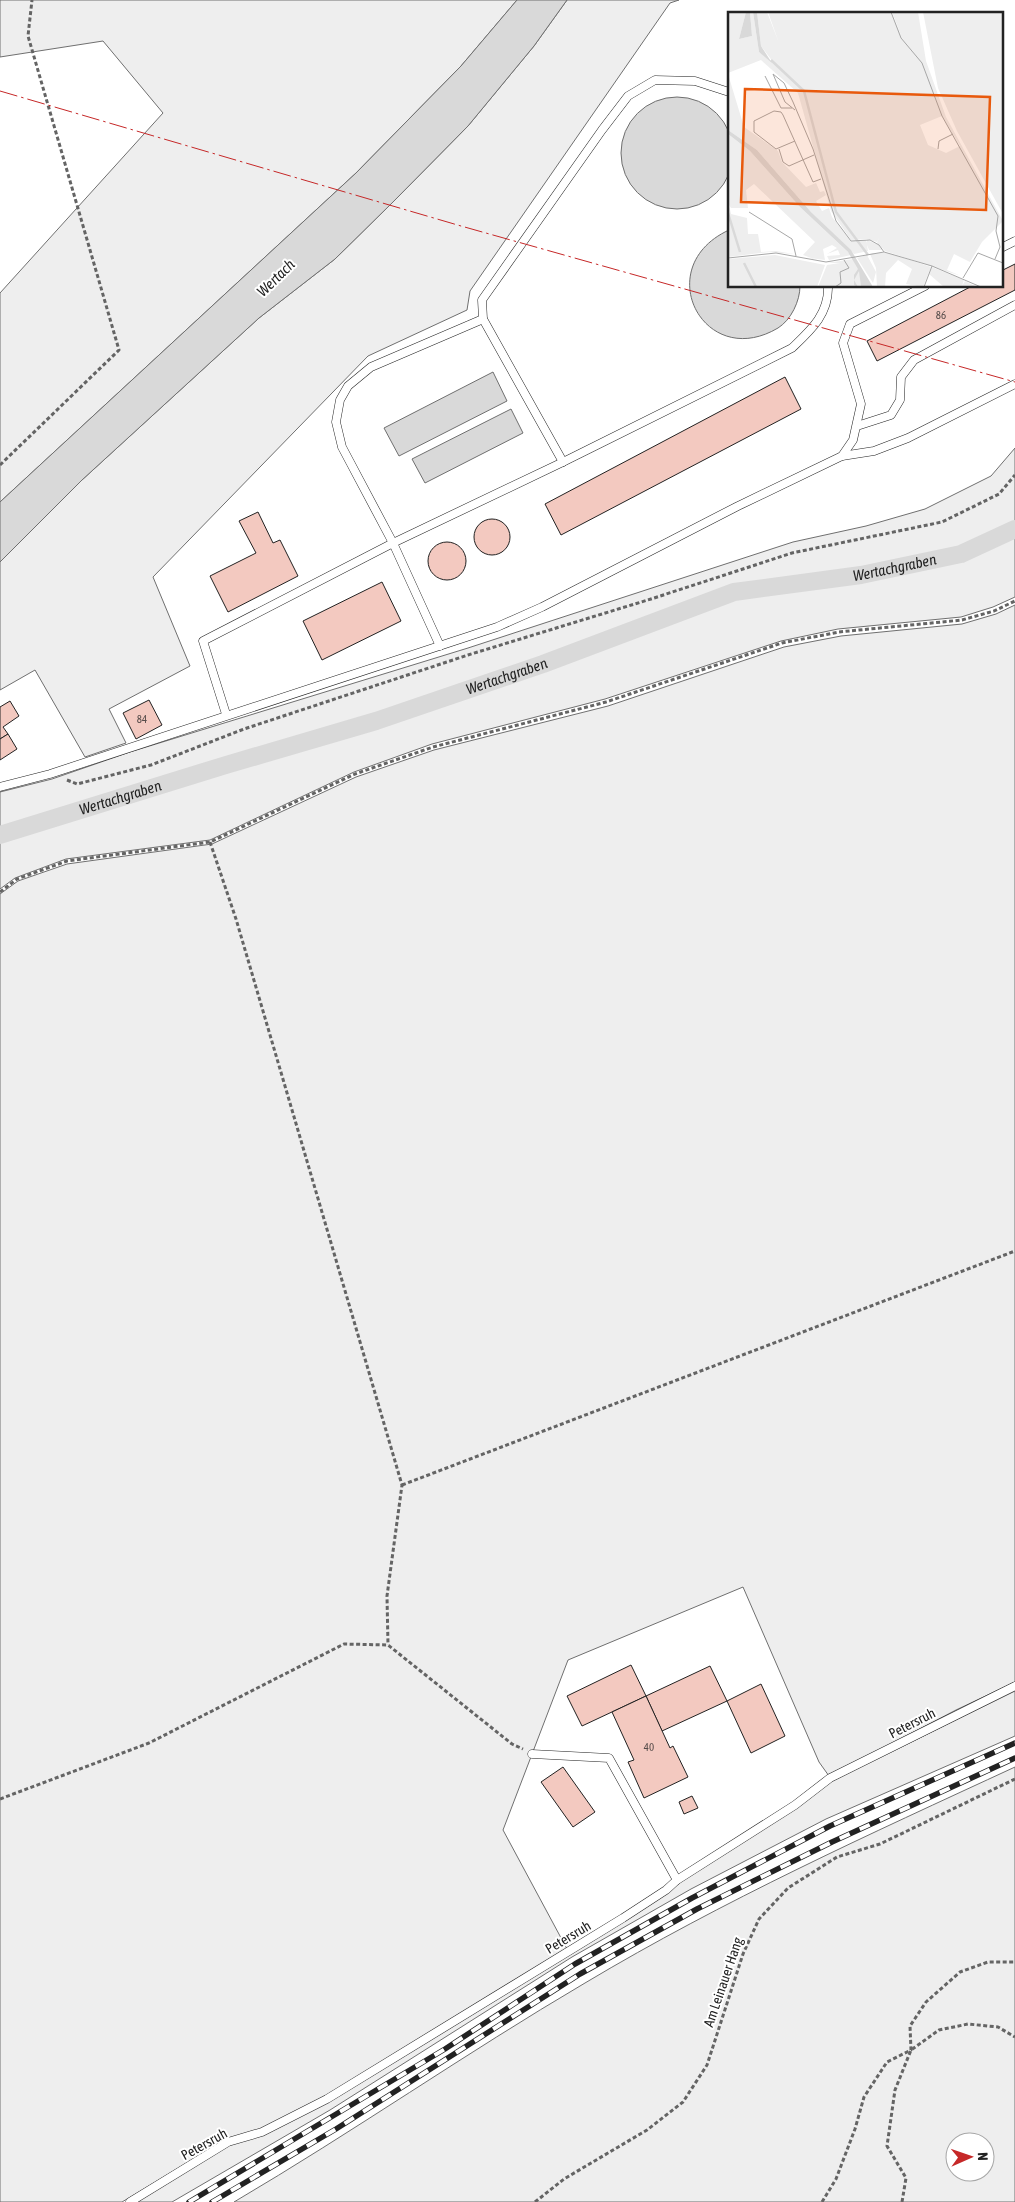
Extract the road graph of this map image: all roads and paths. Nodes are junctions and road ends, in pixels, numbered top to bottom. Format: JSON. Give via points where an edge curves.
{"nodes":[{"id":1,"x":32,"y":0,"type":"edge"},
{"id":2,"x":728,"y":92,"type":"edge"},
{"id":3,"x":1015,"y":241,"type":"edge"},
{"id":4,"x":1002,"y":248,"type":"edge"},
{"id":5,"x":828,"y":288,"type":"edge"},
{"id":6,"x":921,"y":288,"type":"edge"},
{"id":7,"x":1015,"y":305,"type":"edge"},
{"id":8,"x":483,"y":320,"type":"junction"},
{"id":9,"x":1015,"y":384,"type":"edge"},
{"id":10,"x":856,"y":426,"type":"junction"},
{"id":11,"x":842,"y":456,"type":"junction"},
{"id":12,"x":563,"y":462,"type":"junction"},
{"id":13,"x":0,"y":465,"type":"edge"},
{"id":14,"x":1015,"y":475,"type":"edge"},
{"id":15,"x":394,"y":542,"type":"junction"},
{"id":16,"x":1015,"y":601,"type":"edge"},
{"id":17,"x":440,"y":646,"type":"junction"},
{"id":18,"x":226,"y":714,"type":"junction"},
{"id":19,"x":50,"y":774,"type":"junction"},
{"id":20,"x":0,"y":787,"type":"edge"},
{"id":21,"x":210,"y":842,"type":"junction"},
{"id":22,"x":0,"y":892,"type":"edge"},
{"id":23,"x":1015,"y":1251,"type":"edge"},
{"id":24,"x":402,"y":1485,"type":"junction"},
{"id":25,"x":388,"y":1645,"type":"junction"},
{"id":26,"x":1015,"y":1686,"type":"edge"},
{"id":27,"x":532,"y":1754,"type":"joint"},
{"id":28,"x":1015,"y":1779,"type":"edge"},
{"id":29,"x":0,"y":1799,"type":"edge"},
{"id":30,"x":677,"y":1880,"type":"junction"},
{"id":31,"x":1015,"y":1962,"type":"edge"},
{"id":32,"x":1015,"y":2037,"type":"edge"},
{"id":33,"x":911,"y":2050,"type":"junction"},
{"id":34,"x":130,"y":2202,"type":"edge"},
{"id":35,"x":535,"y":2202,"type":"edge"},
{"id":36,"x":822,"y":2202,"type":"edge"},
{"id":37,"x":902,"y":2202,"type":"edge"}],
"edges":[{"from":1,"to":13,"type":"path","via":[[28,36],[119,350]]},
{"from":2,"to":8,"type":"lane","via":[[695,80],[655,80],[628,96],[482,300]]},
{"from":3,"to":4,"type":"lane"},
{"from":5,"to":12,"type":"lane","via":[[823,314],[792,348]]},
{"from":6,"to":10,"type":"lane","via":[[850,324],[843,343],[861,404]]},
{"from":7,"to":10,"type":"lane","via":[[914,360],[901,377],[900,400],[891,415]]},
{"from":8,"to":12,"type":"lane"},
{"from":8,"to":15,"type":"lane","via":[[371,367],[348,386],[340,400],[336,422],[342,446]]},
{"from":9,"to":11,"type":"lane","via":[[908,438],[874,452]]},
{"from":10,"to":11,"type":"lane","via":[[853,440]]},
{"from":11,"to":17,"type":"lane","via":[[542,607],[497,627]]},
{"from":12,"to":15,"type":"lane"},
{"from":14,"to":19,"type":"path","via":[[999,494],[942,522],[792,553],[244,729],[151,765],[77,784]]},
{"from":15,"to":17,"type":"lane"},
{"from":15,"to":18,"type":"lane","via":[[203,641]]},
{"from":16,"to":21,"type":"path","via":[[962,620],[839,632],[782,643],[606,702],[433,747],[354,774]]},
{"from":17,"to":18,"type":"lane"},
{"from":18,"to":19,"type":"lane"},
{"from":19,"to":20,"type":"lane"},
{"from":21,"to":22,"type":"path","via":[[67,861],[17,879]]},
{"from":21,"to":24,"type":"path","via":[[236,919]]},
{"from":23,"to":24,"type":"path"},
{"from":24,"to":25,"type":"path","via":[[386,1596]]},
{"from":25,"to":27,"type":"path","via":[[512,1744]]},
{"from":25,"to":29,"type":"path","via":[[344,1644],[148,1743]]},
{"from":26,"to":30,"type":"lane","name":"Petersruh","via":[[830,1778],[795,1806]]},
{"from":27,"to":30,"type":"lane","via":[[609,1758]]},
{"from":28,"to":35,"type":"path","name":"Am Leinauer Hang","via":[[880,1844],[837,1856],[788,1888],[760,1919],[742,1954],[706,2066],[683,2102],[647,2130],[564,2179]]},
{"from":30,"to":34,"type":"lane","name":"Petersruh","via":[[623,1918],[327,2099],[262,2132],[228,2142]]},
{"from":31,"to":33,"type":"path","via":[[988,1962],[960,1972],[926,2002],[910,2026]]},
{"from":32,"to":33,"type":"path","via":[[998,2027],[968,2024],[939,2030]]},
{"from":33,"to":36,"type":"path","via":[[887,2062],[864,2097],[836,2179]]},
{"from":33,"to":37,"type":"path","via":[[895,2090],[887,2146],[906,2178]]}]}
